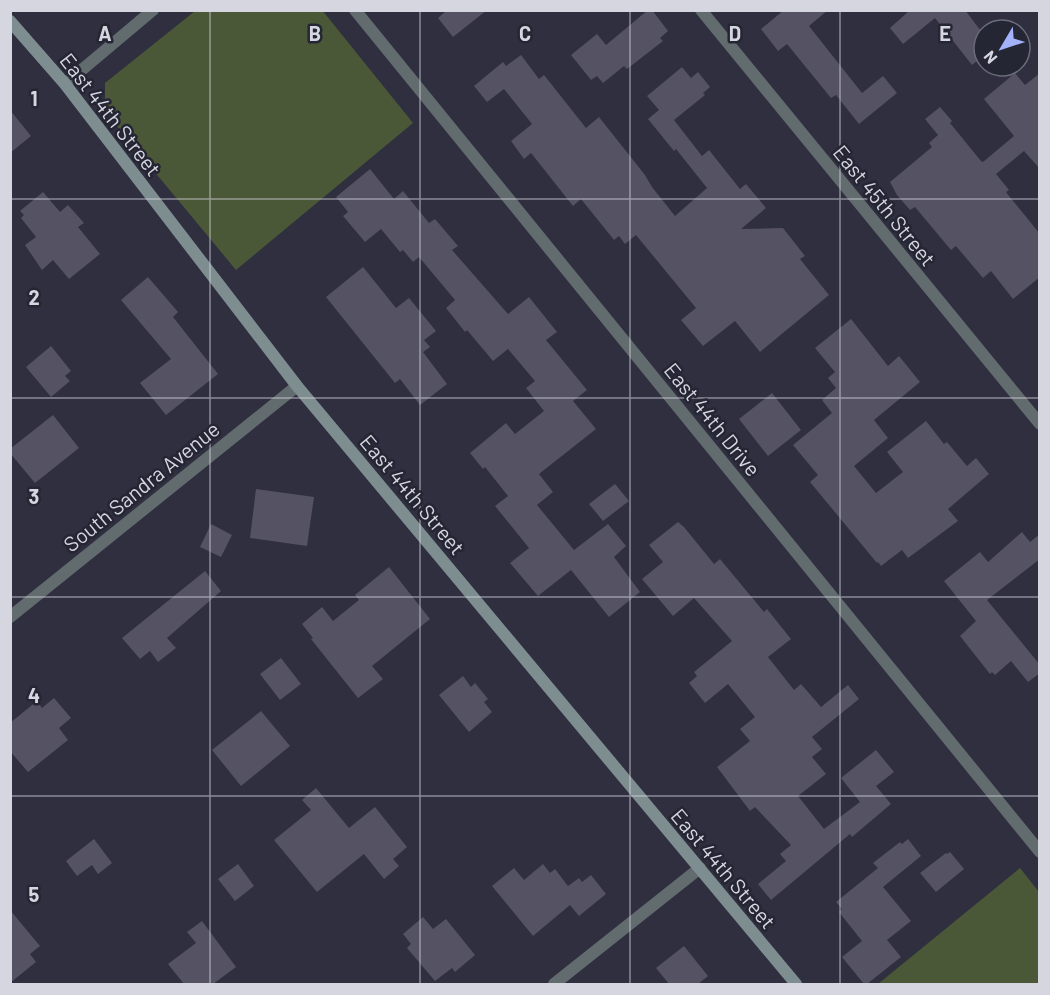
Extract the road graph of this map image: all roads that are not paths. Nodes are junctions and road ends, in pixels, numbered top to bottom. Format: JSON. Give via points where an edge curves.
{"nodes":[{"id":1,"x":153,"y":10,"type":"edge"},
{"id":2,"x":356,"y":10,"type":"edge"},
{"id":3,"x":701,"y":10,"type":"edge"},
{"id":4,"x":10,"y":21,"type":"edge"},
{"id":5,"x":64,"y":84,"type":"junction"},
{"id":6,"x":297,"y":386,"type":"junction"},
{"id":7,"x":1040,"y":423,"type":"edge"},
{"id":8,"x":10,"y":617,"type":"edge"},
{"id":9,"x":1040,"y":852,"type":"edge"},
{"id":10,"x":700,"y":868,"type":"junction"},
{"id":11,"x":554,"y":984,"type":"edge"},
{"id":12,"x":796,"y":984,"type":"edge"}],
"edges":[{"from":1,"to":5,"type":"street"},
{"from":2,"to":9,"type":"street","name":"East 44th Drive"},
{"from":3,"to":7,"type":"street","name":"East 45th Street"},
{"from":4,"to":5,"type":"street","name":"East 44th Street"},
{"from":5,"to":6,"type":"street","name":"East 44th Street"},
{"from":6,"to":8,"type":"street","name":"South Sandra Avenue"},
{"from":6,"to":10,"type":"street","name":"East 44th Street"},
{"from":10,"to":11,"type":"street"},
{"from":10,"to":12,"type":"street","name":"East 44th Street"}]}
